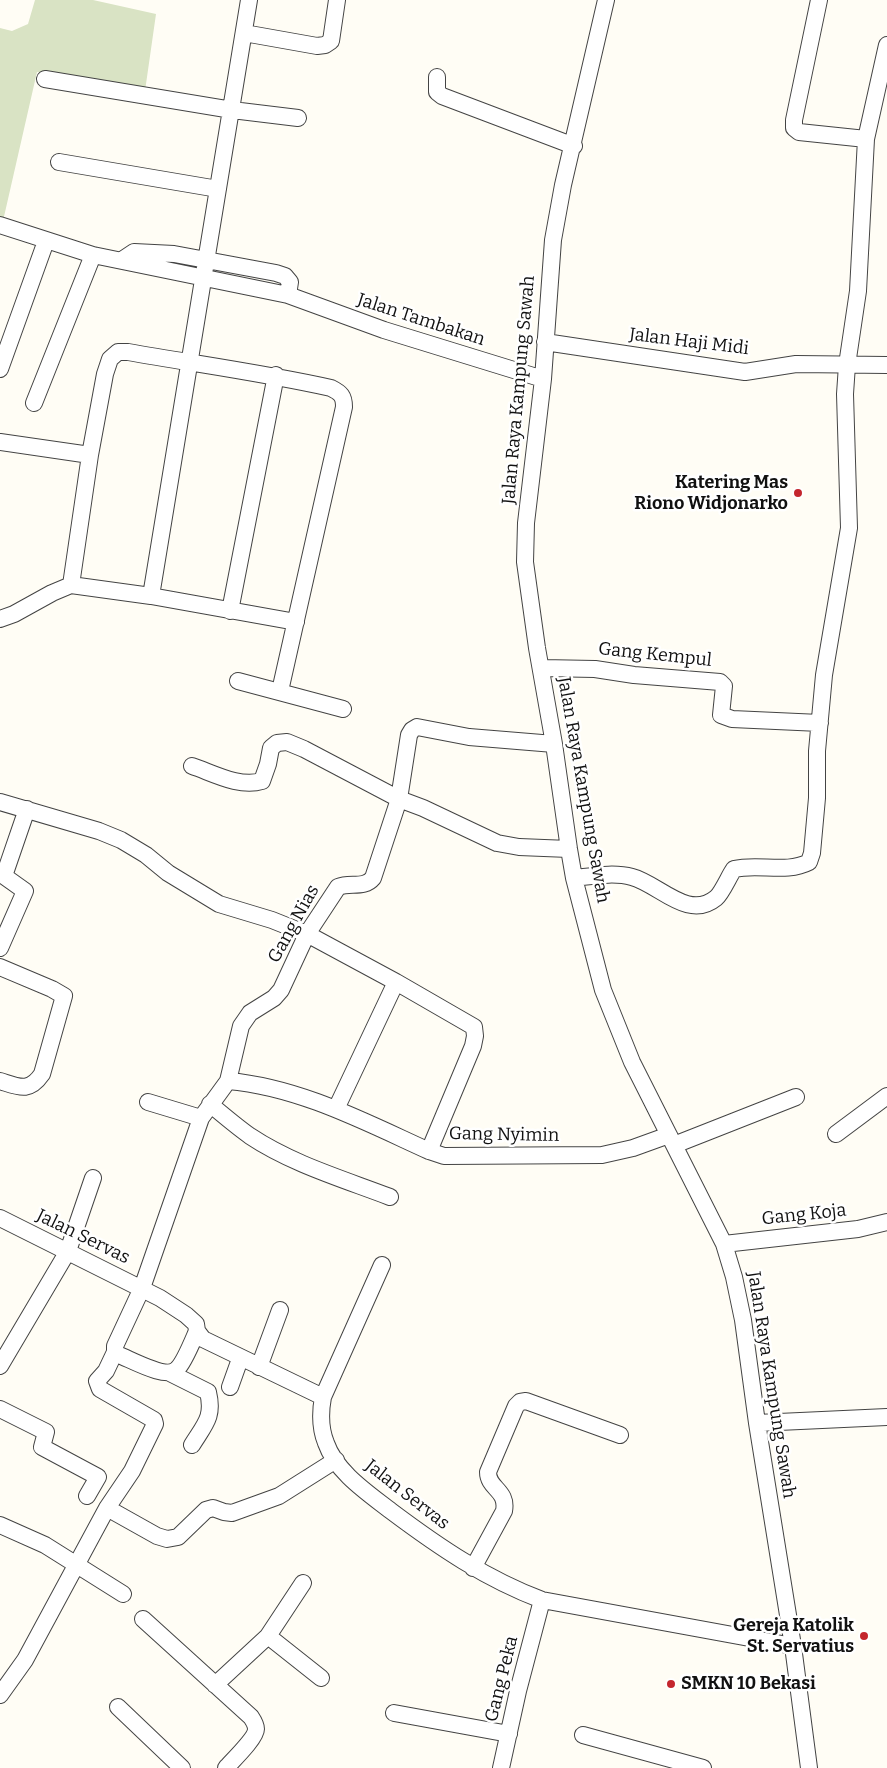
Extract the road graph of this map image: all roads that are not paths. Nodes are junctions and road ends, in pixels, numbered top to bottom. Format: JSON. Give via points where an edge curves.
{"nodes":[{"id":1,"x":249,"y":0,"type":"edge"},
{"id":2,"x":337,"y":0,"type":"edge"},
{"id":3,"x":606,"y":0,"type":"edge"},
{"id":4,"x":819,"y":0,"type":"edge"},
{"id":5,"x":244,"y":33,"type":"junction"},
{"id":6,"x":887,"y":45,"type":"edge"},
{"id":7,"x":437,"y":77,"type":"dead end"},
{"id":8,"x":45,"y":79,"type":"dead end"},
{"id":9,"x":232,"y":110,"type":"junction"},
{"id":10,"x":298,"y":118,"type":"dead end"},
{"id":11,"x":866,"y":139,"type":"junction"},
{"id":12,"x":574,"y":146,"type":"junction"},
{"id":13,"x":59,"y":162,"type":"dead end"},
{"id":14,"x":218,"y":189,"type":"junction"},
{"id":15,"x":0,"y":225,"type":"edge"},
{"id":16,"x":46,"y":241,"type":"junction"},
{"id":17,"x":93,"y":255,"type":"junction"},
{"id":18,"x":122,"y":260,"type":"junction"},
{"id":19,"x":207,"y":260,"type":"junction"},
{"id":20,"x":204,"y":277,"type":"junction"},
{"id":21,"x":288,"y":295,"type":"junction"},
{"id":22,"x":546,"y":342,"type":"junction"},
{"id":23,"x":189,"y":363,"type":"junction"},
{"id":24,"x":847,"y":365,"type":"junction"},
{"id":25,"x":887,"y":365,"type":"edge"},
{"id":26,"x":0,"y":369,"type":"edge"},
{"id":27,"x":276,"y":376,"type":"junction"},
{"id":28,"x":543,"y":379,"type":"junction"},
{"id":29,"x":34,"y":403,"type":"dead end"},
{"id":30,"x":0,"y":442,"type":"edge"},
{"id":31,"x":90,"y":455,"type":"junction"},
{"id":32,"x":71,"y":585,"type":"junction"},
{"id":33,"x":151,"y":596,"type":"junction"},
{"id":34,"x":230,"y":611,"type":"junction"},
{"id":35,"x":0,"y":619,"type":"edge"},
{"id":36,"x":296,"y":622,"type":"junction"},
{"id":37,"x":542,"y":668,"type":"junction"},
{"id":38,"x":238,"y":681,"type":"dead end"},
{"id":39,"x":280,"y":691,"type":"junction"},
{"id":40,"x":343,"y":709,"type":"dead end"},
{"id":41,"x":820,"y":723,"type":"junction"},
{"id":42,"x":554,"y":744,"type":"junction"},
{"id":43,"x":192,"y":766,"type":"dead end"},
{"id":44,"x":399,"y":799,"type":"junction"},
{"id":45,"x":0,"y":802,"type":"edge"},
{"id":46,"x":27,"y":809,"type":"junction"},
{"id":47,"x":569,"y":849,"type":"junction"},
{"id":48,"x":574,"y":878,"type":"junction"},
{"id":49,"x":307,"y":934,"type":"junction"},
{"id":50,"x":0,"y":948,"type":"edge"},
{"id":51,"x":0,"y":968,"type":"edge"},
{"id":52,"x":396,"y":982,"type":"junction"},
{"id":53,"x":0,"y":1081,"type":"edge"},
{"id":54,"x":228,"y":1081,"type":"junction"},
{"id":55,"x":887,"y":1096,"type":"edge"},
{"id":56,"x":796,"y":1097,"type":"dead end"},
{"id":57,"x":148,"y":1102,"type":"dead end"},
{"id":58,"x":210,"y":1104,"type":"junction"},
{"id":59,"x":336,"y":1109,"type":"junction"},
{"id":60,"x":201,"y":1118,"type":"junction"},
{"id":61,"x":836,"y":1134,"type":"dead end"},
{"id":62,"x":672,"y":1140,"type":"junction"},
{"id":63,"x":429,"y":1151,"type":"junction"},
{"id":64,"x":93,"y":1178,"type":"dead end"},
{"id":65,"x":390,"y":1197,"type":"dead end"},
{"id":66,"x":887,"y":1222,"type":"edge"},
{"id":67,"x":2,"y":1223,"type":"edge"},
{"id":68,"x":724,"y":1244,"type":"junction"},
{"id":69,"x":68,"y":1251,"type":"junction"},
{"id":70,"x":382,"y":1265,"type":"dead end"},
{"id":71,"x":142,"y":1288,"type":"junction"},
{"id":72,"x":280,"y":1310,"type":"dead end"},
{"id":73,"x":197,"y":1331,"type":"junction"},
{"id":74,"x":115,"y":1352,"type":"junction"},
{"id":75,"x":240,"y":1359,"type":"junction"},
{"id":76,"x":0,"y":1366,"type":"edge"},
{"id":77,"x":259,"y":1367,"type":"junction"},
{"id":78,"x":170,"y":1374,"type":"junction"},
{"id":79,"x":230,"y":1387,"type":"dead end"},
{"id":80,"x":323,"y":1397,"type":"junction"},
{"id":81,"x":0,"y":1409,"type":"edge"},
{"id":82,"x":887,"y":1417,"type":"edge"},
{"id":83,"x":757,"y":1423,"type":"junction"},
{"id":84,"x":620,"y":1435,"type":"dead end"},
{"id":85,"x":192,"y":1445,"type":"dead end"},
{"id":86,"x":336,"y":1460,"type":"junction"},
{"id":87,"x":87,"y":1496,"type":"dead end"},
{"id":88,"x":107,"y":1508,"type":"junction"},
{"id":89,"x":0,"y":1525,"type":"edge"},
{"id":90,"x":76,"y":1565,"type":"junction"},
{"id":91,"x":473,"y":1568,"type":"junction"},
{"id":92,"x":304,"y":1583,"type":"dead end"},
{"id":93,"x":123,"y":1594,"type":"dead end"},
{"id":94,"x":542,"y":1600,"type":"junction"},
{"id":95,"x":143,"y":1619,"type":"dead end"},
{"id":96,"x":268,"y":1636,"type":"junction"},
{"id":97,"x":793,"y":1646,"type":"junction"},
{"id":98,"x":321,"y":1678,"type":"dead end"},
{"id":99,"x":215,"y":1685,"type":"junction"},
{"id":100,"x":0,"y":1695,"type":"edge"},
{"id":101,"x":118,"y":1707,"type":"dead end"},
{"id":102,"x":394,"y":1713,"type":"dead end"},
{"id":103,"x":509,"y":1734,"type":"junction"},
{"id":104,"x":583,"y":1736,"type":"dead end"},
{"id":105,"x":182,"y":1768,"type":"edge"},
{"id":106,"x":226,"y":1768,"type":"edge"},
{"id":107,"x":501,"y":1768,"type":"edge"},
{"id":108,"x":702,"y":1768,"type":"edge"},
{"id":109,"x":809,"y":1768,"type":"edge"}],
"edges":[{"from":1,"to":5,"type":"street"},
{"from":2,"to":5,"type":"street","via":[[331,40],[325,45]]},
{"from":3,"to":12,"type":"street","name":"Jalan Raya Kampung Sawah"},
{"from":4,"to":11,"type":"street","via":[[794,128],[799,132]]},
{"from":5,"to":9,"type":"street"},
{"from":6,"to":11,"type":"street"},
{"from":7,"to":12,"type":"street","via":[[437,92],[442,96]]},
{"from":8,"to":9,"type":"street"},
{"from":9,"to":10,"type":"street"},
{"from":9,"to":14,"type":"street"},
{"from":11,"to":24,"type":"street","via":[[858,292]]},
{"from":12,"to":22,"type":"street","name":"Jalan Raya Kampung Sawah","via":[[554,232]]},
{"from":13,"to":14,"type":"street"},
{"from":14,"to":19,"type":"street"},
{"from":15,"to":16,"type":"street","name":"Jalan Tambakan"},
{"from":16,"to":17,"type":"street","name":"Jalan Tambakan"},
{"from":16,"to":26,"type":"street"},
{"from":17,"to":18,"type":"street","name":"Jalan Tambakan"},
{"from":17,"to":29,"type":"street"},
{"from":18,"to":19,"type":"street","name":"Jalan Tambakan","via":[[134,252]]},
{"from":18,"to":20,"type":"street","name":"Jalan Tambakan"},
{"from":19,"to":20,"type":"street"},
{"from":19,"to":21,"type":"street","name":"Jalan Tambakan","via":[[285,276],[290,282]]},
{"from":20,"to":21,"type":"street","name":"Jalan Tambakan"},
{"from":20,"to":23,"type":"street"},
{"from":21,"to":28,"type":"street","name":"Jalan Tambakan","via":[[384,330]]},
{"from":22,"to":24,"type":"street","name":"Jalan Haji Midi","via":[[745,372],[796,364]]},
{"from":22,"to":28,"type":"street","name":"Jalan Raya Kampung Sawah"},
{"from":23,"to":27,"type":"street"},
{"from":23,"to":31,"type":"street","via":[[128,352],[118,352],[110,358]]},
{"from":23,"to":33,"type":"street"},
{"from":24,"to":25,"type":"street","name":"Jalan Haji Midi"},
{"from":24,"to":41,"type":"street","via":[[849,528],[824,675]]},
{"from":27,"to":34,"type":"street"},
{"from":27,"to":36,"type":"street","via":[[331,388],[344,398]]},
{"from":28,"to":37,"type":"street","name":"Jalan Raya Kampung Sawah","via":[[525,544]]},
{"from":30,"to":31,"type":"street"},
{"from":31,"to":32,"type":"street"},
{"from":32,"to":33,"type":"street"},
{"from":32,"to":35,"type":"street"},
{"from":33,"to":34,"type":"street"},
{"from":34,"to":36,"type":"street"},
{"from":36,"to":39,"type":"street"},
{"from":37,"to":41,"type":"street","name":"Gang Kempul","via":[[595,669],[720,682],[724,686],[721,715],[732,719]]},
{"from":37,"to":42,"type":"street","name":"Jalan Raya Kampung Sawah"},
{"from":38,"to":39,"type":"street"},
{"from":39,"to":40,"type":"street"},
{"from":41,"to":48,"type":"street","via":[[817,798],[809,862],[800,867],[734,868],[717,898],[700,906],[678,902],[632,877]]},
{"from":42,"to":44,"type":"street","via":[[469,737],[417,727],[409,735]]},
{"from":42,"to":47,"type":"street","name":"Jalan Raya Kampung Sawah"},
{"from":43,"to":44,"type":"street","via":[[253,784],[262,781],[271,748],[286,742]]},
{"from":44,"to":47,"type":"street","via":[[498,844]]},
{"from":44,"to":49,"type":"street","name":"Gang Nias","via":[[373,878],[364,885],[338,887]]},
{"from":45,"to":46,"type":"street"},
{"from":46,"to":49,"type":"street","via":[[121,840],[219,904]]},
{"from":46,"to":50,"type":"street","via":[[4,876],[24,891]]},
{"from":47,"to":48,"type":"street","name":"Jalan Raya Kampung Sawah"},
{"from":48,"to":62,"type":"street","name":"Jalan Raya Kampung Sawah","via":[[603,990],[632,1062]]},
{"from":49,"to":52,"type":"street"},
{"from":49,"to":54,"type":"street","name":"Gang Nias","via":[[281,990],[250,1013],[240,1026]]},
{"from":51,"to":53,"type":"street","via":[[64,996],[42,1074],[35,1084],[18,1087]]},
{"from":52,"to":59,"type":"street"},
{"from":52,"to":63,"type":"street","via":[[474,1027],[473,1046]]},
{"from":54,"to":58,"type":"street"},
{"from":54,"to":59,"type":"street","name":"Gang Nyimin","via":[[271,1088]]},
{"from":55,"to":61,"type":"street"},
{"from":56,"to":62,"type":"street","name":"Gang Nyimin"},
{"from":57,"to":60,"type":"street"},
{"from":58,"to":60,"type":"street"},
{"from":58,"to":65,"type":"street","via":[[249,1136],[267,1146],[309,1167]]},
{"from":59,"to":63,"type":"street","name":"Gang Nyimin"},
{"from":60,"to":71,"type":"street"},
{"from":62,"to":63,"type":"street","name":"Gang Nyimin","via":[[602,1155],[444,1156]]},
{"from":62,"to":68,"type":"street","name":"Jalan Raya Kampung Sawah"},
{"from":64,"to":69,"type":"street"},
{"from":66,"to":68,"type":"street","name":"Gang Koja","via":[[858,1229]]},
{"from":67,"to":69,"type":"street","name":"Jalan Servas"},
{"from":68,"to":83,"type":"street","name":"Jalan Raya Kampung Sawah","via":[[743,1320]]},
{"from":69,"to":71,"type":"street","name":"Jalan Servas"},
{"from":69,"to":76,"type":"street"},
{"from":70,"to":80,"type":"street"},
{"from":71,"to":73,"type":"street","name":"Jalan Servas","via":[[186,1315],[196,1324]]},
{"from":71,"to":74,"type":"street"},
{"from":72,"to":77,"type":"street"},
{"from":73,"to":75,"type":"street","name":"Jalan Servas","via":[[203,1339]]},
{"from":73,"to":78,"type":"street","via":[[178,1369]]},
{"from":74,"to":78,"type":"street"},
{"from":74,"to":88,"type":"street","via":[[97,1381],[100,1389],[154,1420],[155,1424],[132,1471]]},
{"from":75,"to":77,"type":"street","name":"Jalan Servas"},
{"from":75,"to":79,"type":"street"},
{"from":77,"to":80,"type":"street","name":"Jalan Servas"},
{"from":78,"to":85,"type":"street","via":[[208,1392],[210,1416]]},
{"from":80,"to":86,"type":"street","name":"Jalan Servas","via":[[322,1426],[326,1444]]},
{"from":81,"to":87,"type":"street","via":[[46,1432],[42,1447],[98,1477]]},
{"from":82,"to":83,"type":"street"},
{"from":83,"to":97,"type":"street","name":"Jalan Raya Kampung Sawah"},
{"from":84,"to":91,"type":"street","via":[[526,1401],[520,1402],[488,1472],[488,1478],[502,1495],[504,1511]]},
{"from":86,"to":88,"type":"street","via":[[279,1496],[232,1513],[213,1508],[206,1510],[178,1537],[156,1536]]},
{"from":86,"to":91,"type":"street","name":"Jalan Servas","via":[[358,1486],[431,1542]]},
{"from":88,"to":90,"type":"street"},
{"from":89,"to":90,"type":"street","via":[[45,1545]]},
{"from":90,"to":93,"type":"street"},
{"from":90,"to":100,"type":"street","via":[[24,1660]]},
{"from":91,"to":94,"type":"street","name":"Jalan Servas"},
{"from":92,"to":96,"type":"street"},
{"from":94,"to":97,"type":"street","name":"Jalan Servas"},
{"from":94,"to":103,"type":"street","name":"Gang Peka"},
{"from":95,"to":99,"type":"street"},
{"from":96,"to":98,"type":"street"},
{"from":96,"to":99,"type":"street"},
{"from":97,"to":109,"type":"street","name":"Jalan Raya Kampung Sawah"},
{"from":99,"to":106,"type":"street","via":[[251,1717],[256,1729]]},
{"from":101,"to":105,"type":"street"},
{"from":102,"to":103,"type":"street"},
{"from":103,"to":107,"type":"street","name":"Gang Peka"},
{"from":104,"to":108,"type":"street"}]}
